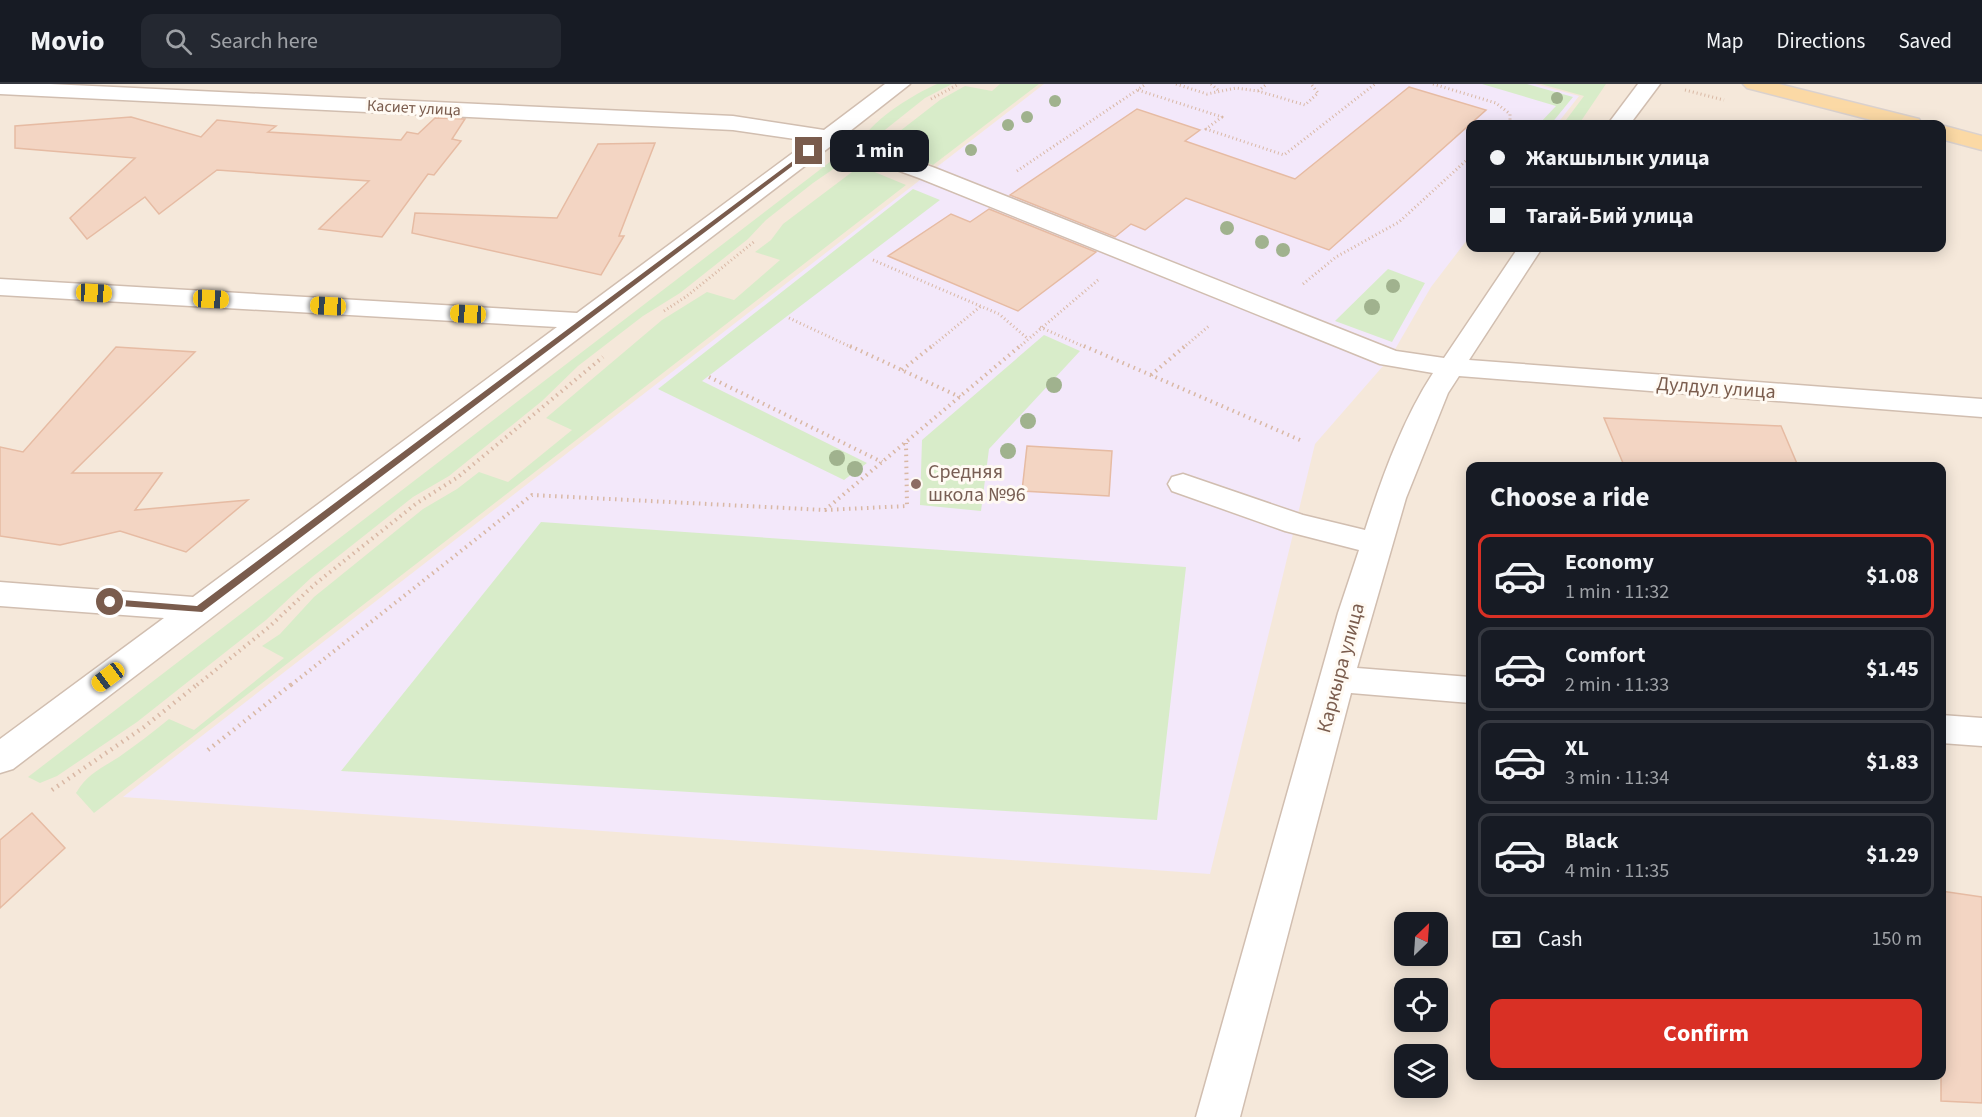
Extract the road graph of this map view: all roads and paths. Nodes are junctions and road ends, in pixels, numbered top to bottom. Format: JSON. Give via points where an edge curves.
{"nodes":[{"id":1,"x":899,"y":84,"type":"edge"},
{"id":2,"x":959,"y":84,"type":"edge"},
{"id":3,"x":1146,"y":84,"type":"edge"},
{"id":4,"x":1176,"y":84,"type":"edge"},
{"id":5,"x":1211,"y":84,"type":"edge"},
{"id":6,"x":1236,"y":84,"type":"edge"},
{"id":7,"x":1267,"y":84,"type":"edge"},
{"id":8,"x":1311,"y":84,"type":"edge"},
{"id":9,"x":1375,"y":84,"type":"edge"},
{"id":10,"x":1433,"y":84,"type":"edge"},
{"id":11,"x":1649,"y":84,"type":"edge"},
{"id":12,"x":1754,"y":84,"type":"edge"},
{"id":13,"x":0,"y":88,"type":"edge"},
{"id":14,"x":1236,"y":88,"type":"junction"},
{"id":15,"x":1138,"y":90,"type":"junction"},
{"id":16,"x":1218,"y":90,"type":"junction"},
{"id":17,"x":1258,"y":91,"type":"junction"},
{"id":18,"x":930,"y":99,"type":"dead end"},
{"id":19,"x":1510,"y":120,"type":"edge"},
{"id":20,"x":1622,"y":120,"type":"edge"},
{"id":21,"x":1895,"y":120,"type":"edge"},
{"id":22,"x":1946,"y":133,"type":"edge"},
{"id":23,"x":828,"y":137,"type":"junction"},
{"id":24,"x":1982,"y":143,"type":"edge"},
{"id":25,"x":1466,"y":161,"type":"edge"},
{"id":26,"x":1015,"y":172,"type":"dead end"},
{"id":27,"x":760,"y":238,"type":"dead end"},
{"id":28,"x":1527,"y":252,"type":"edge"},
{"id":29,"x":1130,"y":254,"type":"junction"},
{"id":30,"x":873,"y":260,"type":"dead end"},
{"id":31,"x":1303,"y":285,"type":"dead end"},
{"id":32,"x":0,"y":287,"type":"edge"},
{"id":33,"x":1241,"y":299,"type":"junction"},
{"id":34,"x":981,"y":306,"type":"junction"},
{"id":35,"x":658,"y":314,"type":"dead end"},
{"id":36,"x":789,"y":318,"type":"dead end"},
{"id":37,"x":585,"y":321,"type":"junction"},
{"id":38,"x":1040,"y":327,"type":"junction"},
{"id":39,"x":1027,"y":338,"type":"junction"},
{"id":40,"x":607,"y":354,"type":"dead end"},
{"id":41,"x":1450,"y":367,"type":"junction"},
{"id":42,"x":902,"y":370,"type":"junction"},
{"id":43,"x":1151,"y":375,"type":"junction"},
{"id":44,"x":709,"y":376,"type":"dead end"},
{"id":45,"x":960,"y":397,"type":"junction"},
{"id":46,"x":1982,"y":408,"type":"edge"},
{"id":47,"x":1300,"y":440,"type":"dead end"},
{"id":48,"x":906,"y":442,"type":"junction"},
{"id":49,"x":882,"y":462,"type":"junction"},
{"id":50,"x":1183,"y":484,"type":"dead end"},
{"id":51,"x":825,"y":510,"type":"junction"},
{"id":52,"x":1376,"y":543,"type":"junction"},
{"id":53,"x":0,"y":594,"type":"edge"},
{"id":54,"x":198,"y":609,"type":"junction"},
{"id":55,"x":1337,"y":680,"type":"junction"},
{"id":56,"x":1466,"y":690,"type":"edge"},
{"id":57,"x":1946,"y":729,"type":"edge"},
{"id":58,"x":1982,"y":732,"type":"edge"},
{"id":59,"x":208,"y":750,"type":"dead end"},
{"id":60,"x":0,"y":759,"type":"edge"},
{"id":61,"x":52,"y":790,"type":"dead end"},
{"id":62,"x":1218,"y":1117,"type":"edge"}],
"edges":[{"from":1,"to":23,"type":"street"},
{"from":2,"to":18,"type":"path"},
{"from":3,"to":15,"type":"path"},
{"from":4,"to":16,"type":"path","via":[[1207,94]]},
{"from":5,"to":16,"type":"path"},
{"from":6,"to":14,"type":"path"},
{"from":7,"to":17,"type":"path"},
{"from":8,"to":17,"type":"path","via":[[1318,93],[1305,105]]},
{"from":9,"to":15,"type":"path","via":[[1284,155],[1206,129],[1222,117]]},
{"from":10,"to":19,"type":"path","via":[[1496,103],[1510,114]]},
{"from":11,"to":20,"type":"street"},
{"from":12,"to":21,"type":"main road"},
{"from":13,"to":23,"type":"street","name":"Касиет улица","via":[[733,123]]},
{"from":14,"to":16,"type":"path"},
{"from":14,"to":17,"type":"path"},
{"from":15,"to":26,"type":"path"},
{"from":22,"to":24,"type":"main road"},
{"from":23,"to":29,"type":"street","name":"Касиет улица"},
{"from":23,"to":37,"type":"street"},
{"from":25,"to":31,"type":"path","via":[[1399,222],[1336,257]]},
{"from":27,"to":35,"type":"path"},
{"from":28,"to":41,"type":"street","name":"Каркыра улица"},
{"from":29,"to":33,"type":"street","name":"Дулдул улица"},
{"from":29,"to":38,"type":"path"},
{"from":30,"to":34,"type":"path"},
{"from":32,"to":37,"type":"street"},
{"from":33,"to":41,"type":"street","name":"Дулдул улица","via":[[1390,358]]},
{"from":33,"to":43,"type":"path"},
{"from":34,"to":39,"type":"path","via":[[999,314]]},
{"from":34,"to":42,"type":"path"},
{"from":36,"to":42,"type":"path"},
{"from":37,"to":54,"type":"street"},
{"from":38,"to":39,"type":"path"},
{"from":38,"to":43,"type":"path"},
{"from":39,"to":45,"type":"path"},
{"from":40,"to":61,"type":"path","via":[[458,477],[417,503],[324,577],[269,627],[144,727]]},
{"from":41,"to":46,"type":"street","name":"Дулдул улица"},
{"from":41,"to":52,"type":"street","name":"Каркыра улица","via":[[1390,498]]},
{"from":42,"to":45,"type":"path"},
{"from":43,"to":47,"type":"path"},
{"from":44,"to":49,"type":"path"},
{"from":45,"to":48,"type":"path"},
{"from":48,"to":49,"type":"path"},
{"from":48,"to":51,"type":"path","via":[[907,506]]},
{"from":49,"to":51,"type":"path"},
{"from":50,"to":52,"type":"street","via":[[1296,524]]},
{"from":51,"to":59,"type":"path","via":[[532,495]]},
{"from":52,"to":55,"type":"street","name":"Каркыра улица"},
{"from":53,"to":54,"type":"street"},
{"from":54,"to":60,"type":"street"},
{"from":55,"to":56,"type":"street"},
{"from":55,"to":62,"type":"street","name":"Каркыра улица"},
{"from":57,"to":58,"type":"street"}]}
